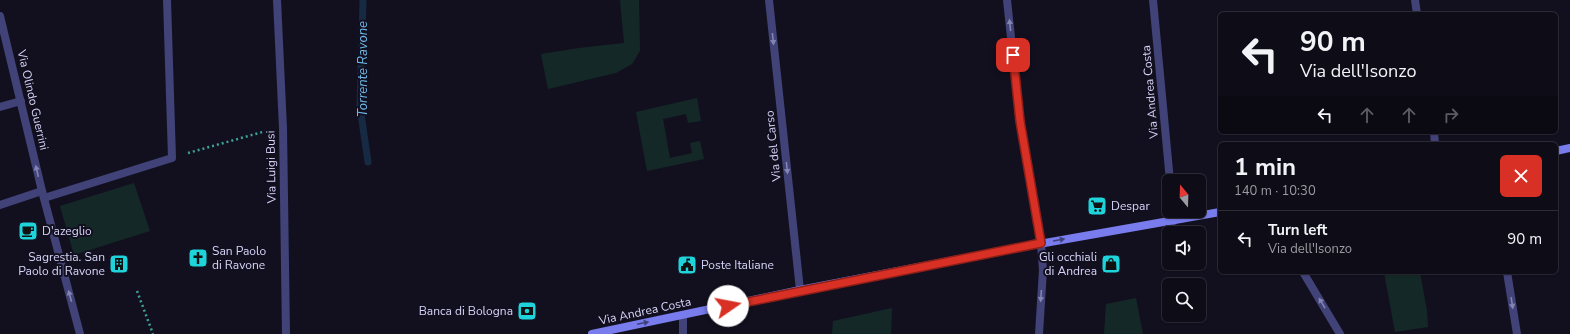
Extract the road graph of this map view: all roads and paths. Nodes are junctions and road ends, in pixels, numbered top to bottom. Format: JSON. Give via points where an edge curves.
{"nodes":[{"id":1,"x":167,"y":0,"type":"edge"},
{"id":2,"x":278,"y":0,"type":"edge"},
{"id":3,"x":769,"y":0,"type":"edge"},
{"id":4,"x":1007,"y":0,"type":"edge"},
{"id":5,"x":1153,"y":0,"type":"edge"},
{"id":6,"x":1415,"y":0,"type":"edge"},
{"id":7,"x":1417,"y":12,"type":"edge"},
{"id":8,"x":0,"y":16,"type":"edge"},
{"id":9,"x":21,"y":101,"type":"junction"},
{"id":10,"x":0,"y":107,"type":"edge"},
{"id":11,"x":266,"y":131,"type":"dead end"},
{"id":12,"x":1570,"y":148,"type":"edge"},
{"id":13,"x":1558,"y":151,"type":"edge"},
{"id":14,"x":172,"y":158,"type":"junction"},
{"id":15,"x":1169,"y":174,"type":"edge"},
{"id":16,"x":43,"y":195,"type":"junction"},
{"id":17,"x":0,"y":205,"type":"edge"},
{"id":18,"x":1218,"y":212,"type":"edge"},
{"id":19,"x":1174,"y":218,"type":"edge"},
{"id":20,"x":1174,"y":221,"type":"junction"},
{"id":21,"x":1041,"y":243,"type":"junction"},
{"id":22,"x":1304,"y":274,"type":"edge"},
{"id":23,"x":1507,"y":274,"type":"edge"},
{"id":24,"x":800,"y":290,"type":"junction"},
{"id":25,"x":137,"y":291,"type":"dead end"},
{"id":26,"x":683,"y":315,"type":"junction"},
{"id":27,"x":80,"y":334,"type":"edge"},
{"id":28,"x":153,"y":334,"type":"edge"},
{"id":29,"x":286,"y":334,"type":"edge"},
{"id":30,"x":592,"y":334,"type":"edge"},
{"id":31,"x":683,"y":334,"type":"edge"},
{"id":32,"x":1039,"y":334,"type":"edge"},
{"id":33,"x":1340,"y":334,"type":"edge"},
{"id":34,"x":1517,"y":334,"type":"edge"}],
"edges":[{"from":1,"to":14,"type":"street"},
{"from":2,"to":29,"type":"street","name":"Via Luigi Busi"},
{"from":3,"to":24,"type":"street","name":"Via del Carso","one_way":true},
{"from":21,"to":4,"type":"street","one_way":true,"via":[[1020,121]]},
{"from":5,"to":15,"type":"street","name":"Via Andrea Costa"},
{"from":6,"to":7,"type":"street"},
{"from":8,"to":9,"type":"street","name":"Via Olindo Guerrini"},
{"from":9,"to":10,"type":"street"},
{"from":16,"to":9,"type":"street","name":"Via Olindo Guerrini","one_way":true},
{"from":11,"to":14,"type":"path"},
{"from":12,"to":13,"type":"main road"},
{"from":14,"to":16,"type":"street"},
{"from":16,"to":17,"type":"street"},
{"from":27,"to":16,"type":"street","name":"Via Olindo Guerrini","one_way":true},
{"from":18,"to":20,"type":"main road","name":"Via Andrea Costa"},
{"from":19,"to":20,"type":"street"},
{"from":21,"to":20,"type":"main road","name":"Via Andrea Costa","one_way":true},
{"from":21,"to":24,"type":"main road","name":"Via Andrea Costa"},
{"from":21,"to":32,"type":"street","one_way":true,"via":[[1043,270]]},
{"from":33,"to":22,"type":"street","one_way":true},
{"from":23,"to":34,"type":"street","one_way":true},
{"from":24,"to":26,"type":"main road","name":"Via Andrea Costa"},
{"from":25,"to":28,"type":"path"},
{"from":30,"to":26,"type":"main road","name":"Via Andrea Costa","one_way":true},
{"from":26,"to":31,"type":"street"}]}
